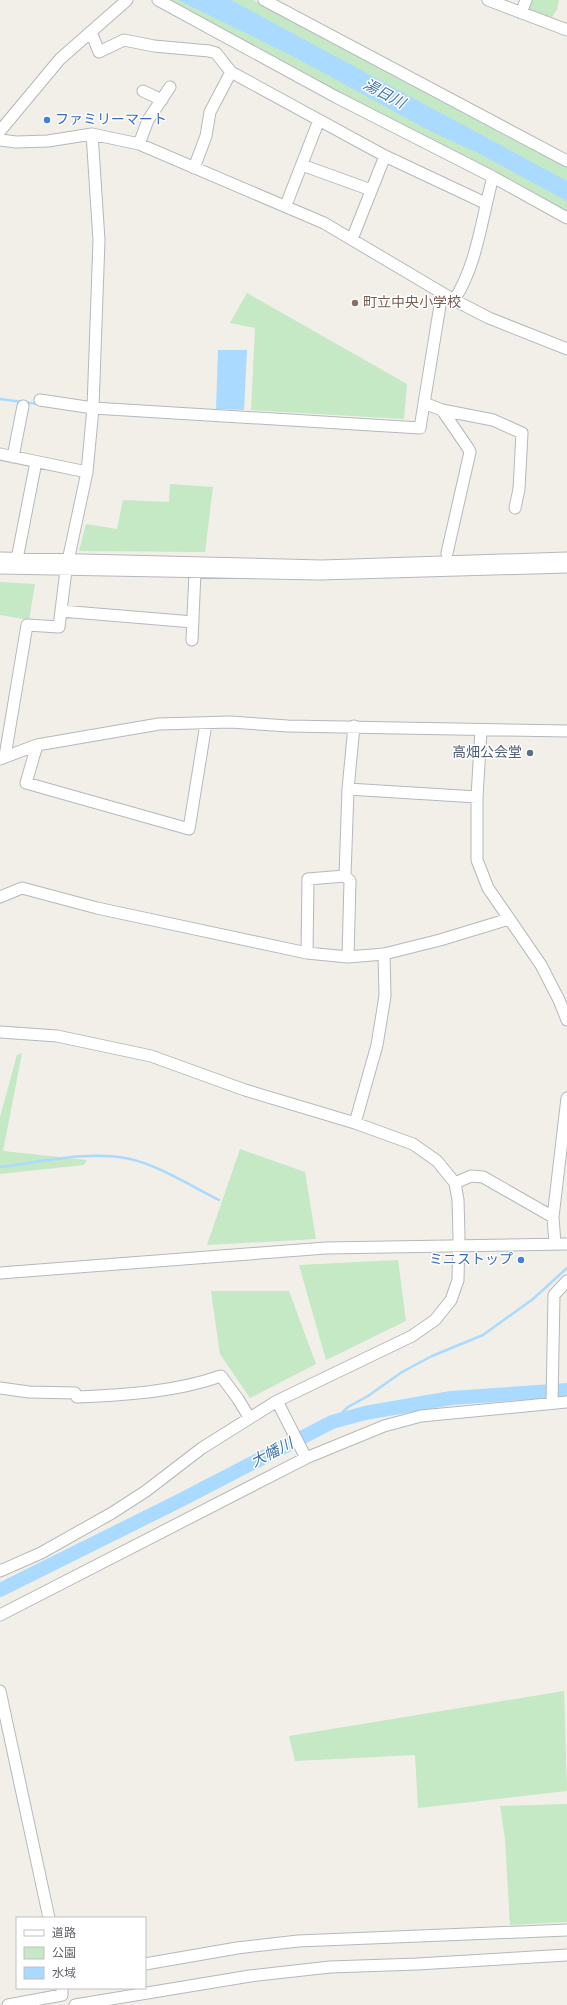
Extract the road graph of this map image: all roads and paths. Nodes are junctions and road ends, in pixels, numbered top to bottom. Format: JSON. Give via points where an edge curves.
{"nodes":[{"id":1,"x":127,"y":0,"type":"edge"},
{"id":2,"x":158,"y":0,"type":"edge"},
{"id":3,"x":264,"y":0,"type":"edge"},
{"id":4,"x":488,"y":0,"type":"edge"},
{"id":5,"x":526,"y":0,"type":"edge"},
{"id":6,"x":521,"y":13,"type":"junction"},
{"id":7,"x":567,"y":30,"type":"edge"},
{"id":8,"x":91,"y":32,"type":"junction"},
{"id":9,"x":231,"y":72,"type":"junction"},
{"id":10,"x":170,"y":87,"type":"dead end"},
{"id":11,"x":143,"y":91,"type":"dead end"},
{"id":12,"x":162,"y":100,"type":"junction"},
{"id":13,"x":319,"y":120,"type":"junction"},
{"id":14,"x":0,"y":131,"type":"edge"},
{"id":15,"x":92,"y":134,"type":"junction"},
{"id":16,"x":0,"y":140,"type":"edge"},
{"id":17,"x":139,"y":144,"type":"junction"},
{"id":18,"x":385,"y":156,"type":"junction"},
{"id":19,"x":567,"y":161,"type":"edge"},
{"id":20,"x":302,"y":165,"type":"junction"},
{"id":21,"x":194,"y":168,"type":"junction"},
{"id":22,"x":493,"y":177,"type":"junction"},
{"id":23,"x":371,"y":190,"type":"junction"},
{"id":24,"x":485,"y":203,"type":"junction"},
{"id":25,"x":286,"y":205,"type":"junction"},
{"id":26,"x":567,"y":218,"type":"edge"},
{"id":27,"x":352,"y":239,"type":"junction"},
{"id":28,"x":442,"y":293,"type":"junction"},
{"id":29,"x":454,"y":300,"type":"junction"},
{"id":30,"x":567,"y":349,"type":"edge"},
{"id":31,"x":40,"y":400,"type":"dead end"},
{"id":32,"x":424,"y":403,"type":"junction"},
{"id":33,"x":22,"y":406,"type":"dead end"},
{"id":34,"x":93,"y":408,"type":"junction"},
{"id":35,"x":442,"y":410,"type":"junction"},
{"id":36,"x":0,"y":454,"type":"edge"},
{"id":37,"x":12,"y":456,"type":"junction"},
{"id":38,"x":36,"y":462,"type":"junction"},
{"id":39,"x":88,"y":472,"type":"junction"},
{"id":40,"x":515,"y":508,"type":"dead end"},
{"id":41,"x":447,"y":553,"type":"dead end"},
{"id":42,"x":0,"y":558,"type":"edge"},
{"id":43,"x":567,"y":558,"type":"edge"},
{"id":44,"x":17,"y":559,"type":"junction"},
{"id":45,"x":67,"y":565,"type":"junction"},
{"id":46,"x":567,"y":567,"type":"edge"},
{"id":47,"x":0,"y":568,"type":"edge"},
{"id":48,"x":195,"y":572,"type":"junction"},
{"id":49,"x":61,"y":611,"type":"junction"},
{"id":50,"x":193,"y":622,"type":"junction"},
{"id":51,"x":192,"y":640,"type":"dead end"},
{"id":52,"x":206,"y":724,"type":"junction"},
{"id":53,"x":354,"y":726,"type":"junction"},
{"id":54,"x":481,"y":730,"type":"junction"},
{"id":55,"x":567,"y":731,"type":"edge"},
{"id":56,"x":37,"y":745,"type":"junction"},
{"id":57,"x":3,"y":758,"type":"edge"},
{"id":58,"x":348,"y":789,"type":"junction"},
{"id":59,"x":477,"y":797,"type":"junction"},
{"id":60,"x":345,"y":876,"type":"junction"},
{"id":61,"x":0,"y":896,"type":"edge"},
{"id":62,"x":509,"y":920,"type":"junction"},
{"id":63,"x":307,"y":953,"type":"junction"},
{"id":64,"x":384,"y":954,"type":"junction"},
{"id":65,"x":348,"y":957,"type":"junction"},
{"id":66,"x":563,"y":998,"type":"edge"},
{"id":67,"x":567,"y":1020,"type":"edge"},
{"id":68,"x":0,"y":1032,"type":"edge"},
{"id":69,"x":567,"y":1098,"type":"edge"},
{"id":70,"x":355,"y":1123,"type":"junction"},
{"id":71,"x":455,"y":1183,"type":"junction"},
{"id":72,"x":553,"y":1217,"type":"junction"},
{"id":73,"x":555,"y":1244,"type":"junction"},
{"id":74,"x":567,"y":1244,"type":"edge"},
{"id":75,"x":459,"y":1246,"type":"junction"},
{"id":76,"x":2,"y":1273,"type":"edge"},
{"id":77,"x":567,"y":1281,"type":"edge"},
{"id":78,"x":0,"y":1284,"type":"edge"},
{"id":79,"x":0,"y":1388,"type":"edge"},
{"id":80,"x":277,"y":1401,"type":"junction"},
{"id":81,"x":567,"y":1402,"type":"edge"},
{"id":82,"x":552,"y":1403,"type":"junction"},
{"id":83,"x":249,"y":1417,"type":"junction"},
{"id":84,"x":306,"y":1458,"type":"junction"},
{"id":85,"x":0,"y":1571,"type":"edge"},
{"id":86,"x":0,"y":1615,"type":"edge"},
{"id":87,"x":0,"y":1695,"type":"edge"},
{"id":88,"x":50,"y":1917,"type":"edge"},
{"id":89,"x":567,"y":1930,"type":"edge"},
{"id":90,"x":567,"y":1955,"type":"edge"},
{"id":91,"x":146,"y":1964,"type":"edge"},
{"id":92,"x":62,"y":1989,"type":"edge"},
{"id":93,"x":8,"y":2005,"type":"edge"},
{"id":94,"x":75,"y":2005,"type":"edge"}],
"edges":[{"from":1,"to":8,"type":"street"},
{"from":2,"to":22,"type":"street","via":[[336,97]]},
{"from":3,"to":19,"type":"street"},
{"from":4,"to":6,"type":"street"},
{"from":5,"to":6,"type":"street"},
{"from":6,"to":7,"type":"street"},
{"from":8,"to":9,"type":"street","via":[[100,52],[124,40],[154,46],[209,51],[216,53]]},
{"from":8,"to":14,"type":"street","via":[[60,60]]},
{"from":9,"to":13,"type":"street"},
{"from":9,"to":21,"type":"street","via":[[210,112],[206,136]]},
{"from":10,"to":12,"type":"street"},
{"from":11,"to":12,"type":"street"},
{"from":12,"to":17,"type":"street","via":[[148,120]]},
{"from":13,"to":18,"type":"street"},
{"from":13,"to":20,"type":"street"},
{"from":15,"to":16,"type":"street","via":[[48,141]]},
{"from":15,"to":17,"type":"street"},
{"from":15,"to":34,"type":"street","via":[[99,240]]},
{"from":17,"to":21,"type":"street"},
{"from":18,"to":23,"type":"street"},
{"from":18,"to":24,"type":"street"},
{"from":20,"to":23,"type":"street"},
{"from":20,"to":25,"type":"street"},
{"from":21,"to":25,"type":"street"},
{"from":22,"to":24,"type":"street"},
{"from":22,"to":26,"type":"street"},
{"from":23,"to":27,"type":"street"},
{"from":24,"to":29,"type":"street","via":[[472,260],[462,288]]},
{"from":25,"to":27,"type":"street"},
{"from":27,"to":28,"type":"street"},
{"from":28,"to":29,"type":"street"},
{"from":28,"to":32,"type":"street"},
{"from":29,"to":30,"type":"street","via":[[489,318]]},
{"from":31,"to":34,"type":"street"},
{"from":32,"to":34,"type":"street","via":[[420,428]]},
{"from":32,"to":35,"type":"street"},
{"from":33,"to":37,"type":"street"},
{"from":34,"to":39,"type":"street"},
{"from":35,"to":40,"type":"street","via":[[493,420],[522,433],[519,489]]},
{"from":35,"to":41,"type":"street","via":[[470,452]]},
{"from":36,"to":37,"type":"street"},
{"from":37,"to":38,"type":"street"},
{"from":38,"to":39,"type":"street"},
{"from":38,"to":44,"type":"street"},
{"from":39,"to":45,"type":"street"},
{"from":42,"to":44,"type":"street"},
{"from":43,"to":45,"type":"street","via":[[322,566]]},
{"from":44,"to":45,"type":"street"},
{"from":45,"to":47,"type":"street"},
{"from":45,"to":48,"type":"street"},
{"from":45,"to":49,"type":"street"},
{"from":46,"to":48,"type":"street","via":[[327,574]]},
{"from":48,"to":50,"type":"street"},
{"from":49,"to":50,"type":"street"},
{"from":49,"to":57,"type":"street","via":[[59,627],[27,625]]},
{"from":50,"to":51,"type":"street"},
{"from":52,"to":53,"type":"street","via":[[230,722]]},
{"from":52,"to":56,"type":"street","via":[[159,724]]},
{"from":52,"to":56,"type":"street","via":[[189,829],[26,783]]},
{"from":53,"to":54,"type":"street"},
{"from":53,"to":58,"type":"street"},
{"from":54,"to":55,"type":"street"},
{"from":54,"to":59,"type":"street"},
{"from":56,"to":57,"type":"street"},
{"from":58,"to":59,"type":"street"},
{"from":58,"to":60,"type":"street"},
{"from":59,"to":62,"type":"street","via":[[477,860],[488,888]]},
{"from":60,"to":63,"type":"street","via":[[308,879]]},
{"from":60,"to":65,"type":"street","via":[[350,881]]},
{"from":61,"to":63,"type":"street","via":[[22,888],[97,908]]},
{"from":62,"to":64,"type":"street"},
{"from":62,"to":66,"type":"street"},
{"from":63,"to":65,"type":"street"},
{"from":64,"to":65,"type":"street"},
{"from":64,"to":70,"type":"street","via":[[385,996],[378,1046]]},
{"from":66,"to":67,"type":"street"},
{"from":68,"to":70,"type":"street","via":[[57,1036],[152,1056],[246,1090]]},
{"from":69,"to":72,"type":"street"},
{"from":70,"to":71,"type":"street","via":[[414,1144],[437,1161]]},
{"from":71,"to":72,"type":"street","via":[[471,1176],[483,1177]]},
{"from":71,"to":75,"type":"street"},
{"from":72,"to":73,"type":"street"},
{"from":73,"to":74,"type":"street"},
{"from":73,"to":75,"type":"street"},
{"from":75,"to":76,"type":"street","via":[[326,1248]]},
{"from":75,"to":80,"type":"street","via":[[456,1287],[451,1300],[435,1320],[412,1336]]},
{"from":76,"to":78,"type":"street"},
{"from":77,"to":82,"type":"street","via":[[554,1294]]},
{"from":79,"to":83,"type":"street","via":[[29,1392],[75,1393],[77,1398],[135,1394],[194,1385],[221,1376]]},
{"from":80,"to":83,"type":"street"},
{"from":80,"to":84,"type":"street"},
{"from":81,"to":82,"type":"street"},
{"from":82,"to":84,"type":"street","via":[[421,1416],[384,1426]]},
{"from":83,"to":85,"type":"street","via":[[112,1513],[41,1553]]},
{"from":84,"to":86,"type":"street"},
{"from":87,"to":88,"type":"street"},
{"from":89,"to":91,"type":"street","via":[[298,1941],[237,1948]]},
{"from":90,"to":94,"type":"street","via":[[330,1967],[250,1976]]},
{"from":92,"to":93,"type":"street","via":[[62,1995]]}]}
